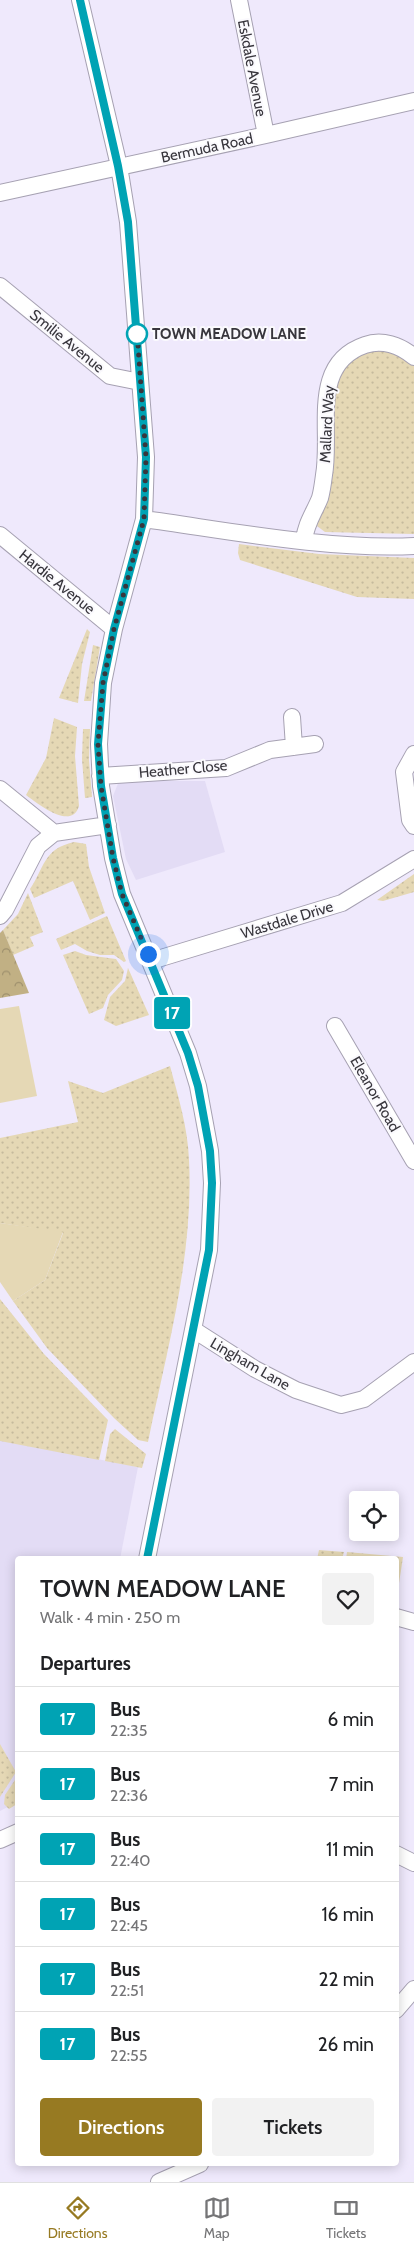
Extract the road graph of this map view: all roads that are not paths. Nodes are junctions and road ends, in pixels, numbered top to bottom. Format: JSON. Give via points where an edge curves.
{"nodes":[{"id":1,"x":80,"y":0,"type":"edge"},
{"id":2,"x":238,"y":0,"type":"edge"},
{"id":3,"x":414,"y":101,"type":"edge"},
{"id":4,"x":266,"y":136,"type":"junction"},
{"id":5,"x":118,"y":166,"type":"junction"},
{"id":6,"x":0,"y":193,"type":"edge"},
{"id":7,"x":0,"y":286,"type":"edge"},
{"id":8,"x":414,"y":356,"type":"edge"},
{"id":9,"x":140,"y":382,"type":"junction"},
{"id":10,"x":144,"y":519,"type":"junction"},
{"id":11,"x":0,"y":535,"type":"edge"},
{"id":12,"x":304,"y":540,"type":"junction"},
{"id":13,"x":414,"y":546,"type":"edge"},
{"id":14,"x":114,"y":629,"type":"junction"},
{"id":15,"x":292,"y":717,"type":"dead end"},
{"id":16,"x":314,"y":744,"type":"dead end"},
{"id":17,"x":294,"y":747,"type":"junction"},
{"id":18,"x":414,"y":754,"type":"edge"},
{"id":19,"x":100,"y":776,"type":"junction"},
{"id":20,"x":0,"y":789,"type":"edge"},
{"id":21,"x":108,"y":825,"type":"junction"},
{"id":22,"x":414,"y":826,"type":"edge"},
{"id":23,"x":54,"y":833,"type":"junction"},
{"id":24,"x":414,"y":860,"type":"edge"},
{"id":25,"x":0,"y":916,"type":"edge"},
{"id":26,"x":151,"y":961,"type":"junction"},
{"id":27,"x":335,"y":1026,"type":"dead end"},
{"id":28,"x":414,"y":1161,"type":"edge"},
{"id":29,"x":194,"y":1330,"type":"junction"},
{"id":30,"x":414,"y":1362,"type":"edge"},
{"id":31,"x":149,"y":1556,"type":"edge"},
{"id":32,"x":399,"y":1619,"type":"edge"},
{"id":33,"x":414,"y":1622,"type":"edge"},
{"id":34,"x":15,"y":1833,"type":"edge"},
{"id":35,"x":0,"y":1840,"type":"edge"},
{"id":36,"x":399,"y":1856,"type":"edge"},
{"id":37,"x":414,"y":1863,"type":"edge"},
{"id":38,"x":414,"y":1989,"type":"edge"},
{"id":39,"x":399,"y":2006,"type":"edge"},
{"id":40,"x":190,"y":2170,"type":"edge"},
{"id":41,"x":159,"y":2182,"type":"edge"}],
"edges":[{"from":1,"to":5,"type":"street"},
{"from":2,"to":4,"type":"street","name":"Eskdale Avenue"},
{"from":3,"to":4,"type":"street","name":"Bermuda Road"},
{"from":4,"to":5,"type":"street","name":"Bermuda Road"},
{"from":5,"to":6,"type":"street","name":"Bermuda Road"},
{"from":5,"to":9,"type":"street","via":[[128,222]]},
{"from":7,"to":9,"type":"street","name":"Smilie Avenue","via":[[110,376]]},
{"from":8,"to":12,"type":"street","name":"Mallard Way","via":[[388,343],[370,343],[353,349],[330,375],[325,474],[320,497],[305,528]]},
{"from":9,"to":10,"type":"street","via":[[146,457]]},
{"from":10,"to":12,"type":"street"},
{"from":10,"to":14,"type":"street"},
{"from":11,"to":14,"type":"street","name":"Hardie Avenue"},
{"from":12,"to":13,"type":"street","via":[[344,545]]},
{"from":14,"to":19,"type":"street","via":[[103,683],[98,744]]},
{"from":15,"to":17,"type":"street"},
{"from":16,"to":17,"type":"street","name":"Heather Close"},
{"from":17,"to":19,"type":"street","name":"Heather Close","via":[[270,750],[226,768]]},
{"from":18,"to":22,"type":"street","via":[[404,772],[410,820]]},
{"from":19,"to":21,"type":"street"},
{"from":20,"to":23,"type":"street"},
{"from":21,"to":23,"type":"street"},
{"from":21,"to":26,"type":"street","via":[[122,894]]},
{"from":23,"to":25,"type":"street","via":[[38,846]]},
{"from":24,"to":26,"type":"street","name":"Wastdale Drive","via":[[342,904]]},
{"from":26,"to":29,"type":"street","via":[[196,1078],[210,1151],[212,1208],[209,1250]]},
{"from":27,"to":28,"type":"street","name":"Eleanor Road"},
{"from":29,"to":30,"type":"street","name":"Lingham Lane","via":[[255,1369],[296,1390],[342,1405],[364,1399]]},
{"from":29,"to":31,"type":"street"},
{"from":32,"to":33,"type":"street"},
{"from":34,"to":35,"type":"street"},
{"from":36,"to":37,"type":"street"},
{"from":38,"to":39,"type":"street"},
{"from":40,"to":41,"type":"street"}]}
